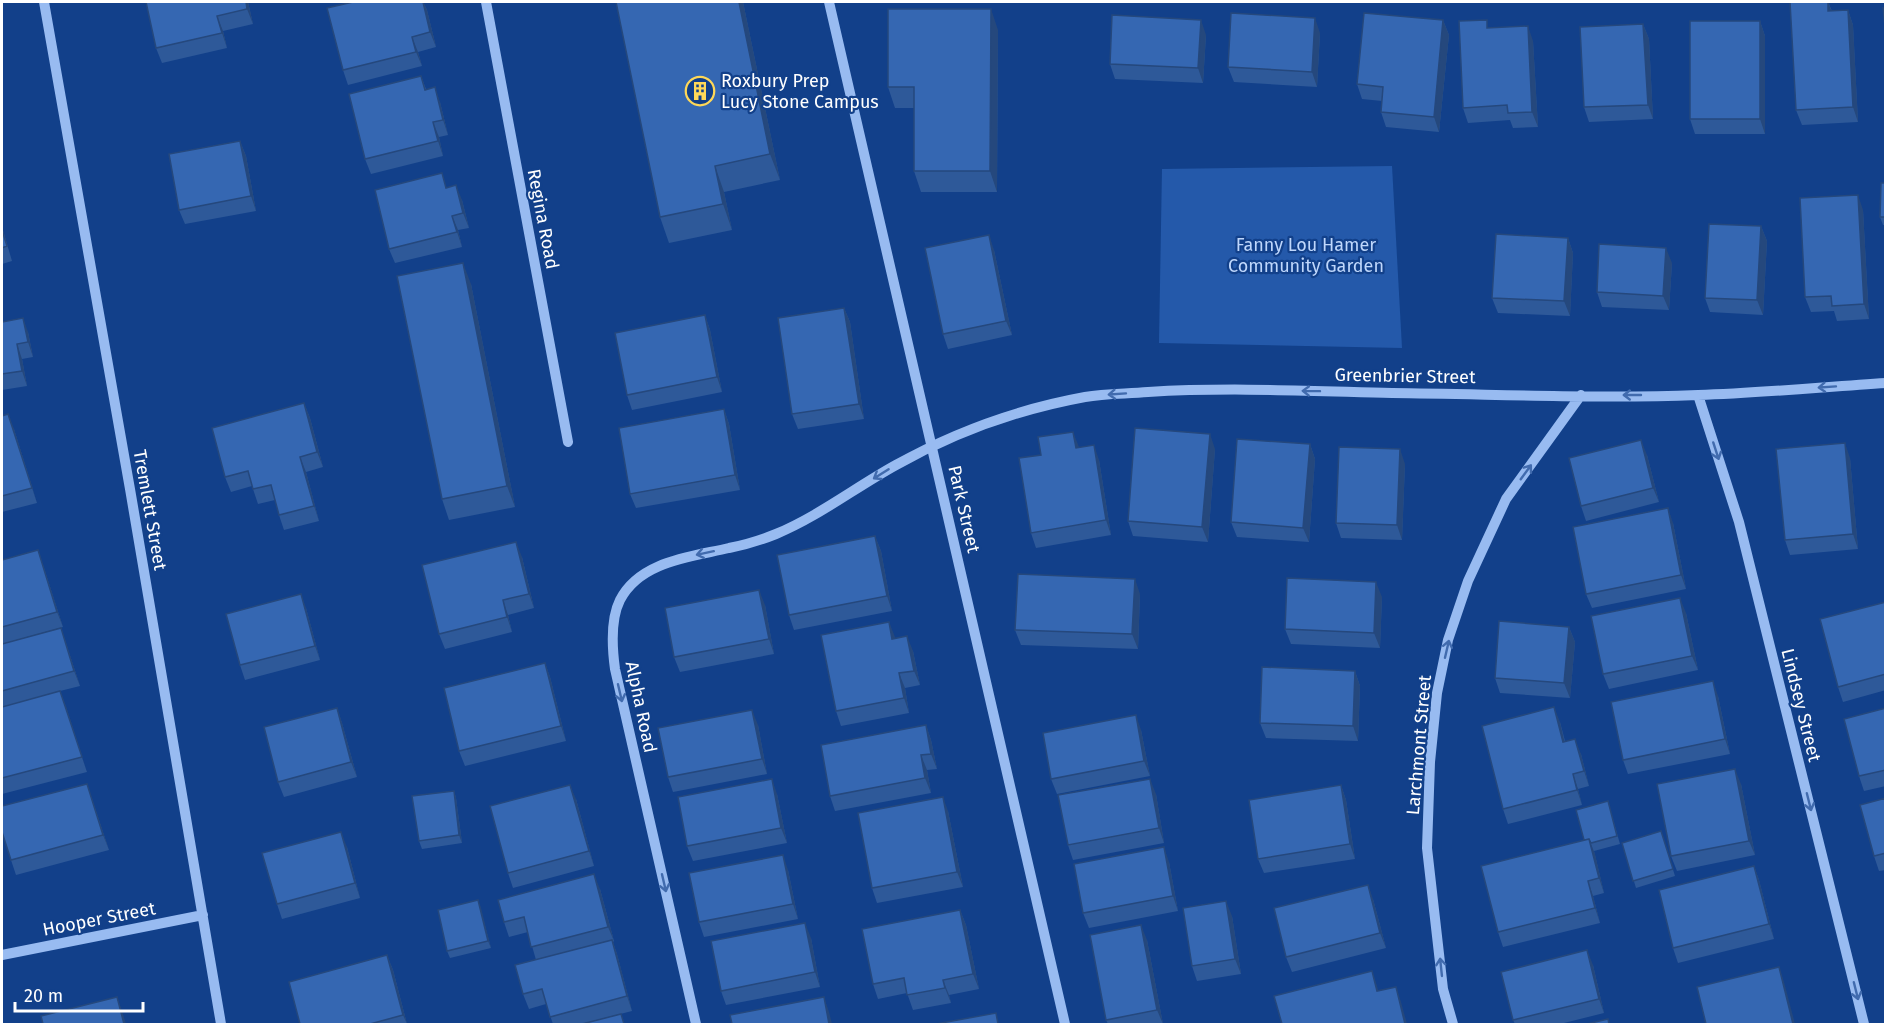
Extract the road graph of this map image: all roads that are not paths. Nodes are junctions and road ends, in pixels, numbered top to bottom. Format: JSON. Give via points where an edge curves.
{"nodes":[{"id":1,"x":44,"y":2,"type":"edge"},
{"id":2,"x":486,"y":2,"type":"edge"},
{"id":3,"x":829,"y":2,"type":"edge"},
{"id":4,"x":1886,"y":383,"type":"edge"},
{"id":5,"x":1581,"y":395,"type":"junction"},
{"id":6,"x":1698,"y":395,"type":"junction"},
{"id":7,"x":568,"y":442,"type":"dead end"},
{"id":8,"x":932,"y":446,"type":"junction"},
{"id":9,"x":203,"y":915,"type":"junction"},
{"id":10,"x":2,"y":955,"type":"edge"},
{"id":11,"x":222,"y":1024,"type":"edge"},
{"id":12,"x":696,"y":1024,"type":"edge"},
{"id":13,"x":1065,"y":1024,"type":"edge"},
{"id":14,"x":1453,"y":1024,"type":"edge"},
{"id":15,"x":1864,"y":1024,"type":"edge"}],
"edges":[{"from":1,"to":9,"type":"street","name":"Tremlett Street"},
{"from":2,"to":7,"type":"street","name":"Regina Road"},
{"from":3,"to":8,"type":"street","name":"Park Street"},
{"from":4,"to":6,"type":"street","name":"Greenbrier Street","one_way":true},
{"from":6,"to":5,"type":"street","name":"Greenbrier Street","one_way":true},
{"from":5,"to":8,"type":"street","name":"Greenbrier Street","one_way":true,"via":[[1197,389],[1088,396],[1026,411]]},
{"from":14,"to":5,"type":"street","name":"Larchmont Street","one_way":true,"via":[[1443,989],[1427,848],[1437,693],[1448,640],[1468,581],[1506,499]]},
{"from":6,"to":15,"type":"street","name":"Lindsey Street","one_way":true,"via":[[1739,522]]},
{"from":8,"to":12,"type":"street","name":"Alpha Road","one_way":true,"via":[[778,533],[653,568],[620,600],[615,615],[615,669]]},
{"from":8,"to":13,"type":"street","name":"Park Street"},
{"from":9,"to":10,"type":"street","name":"Hooper Street"},
{"from":9,"to":11,"type":"street","name":"Tremlett Street"}]}
